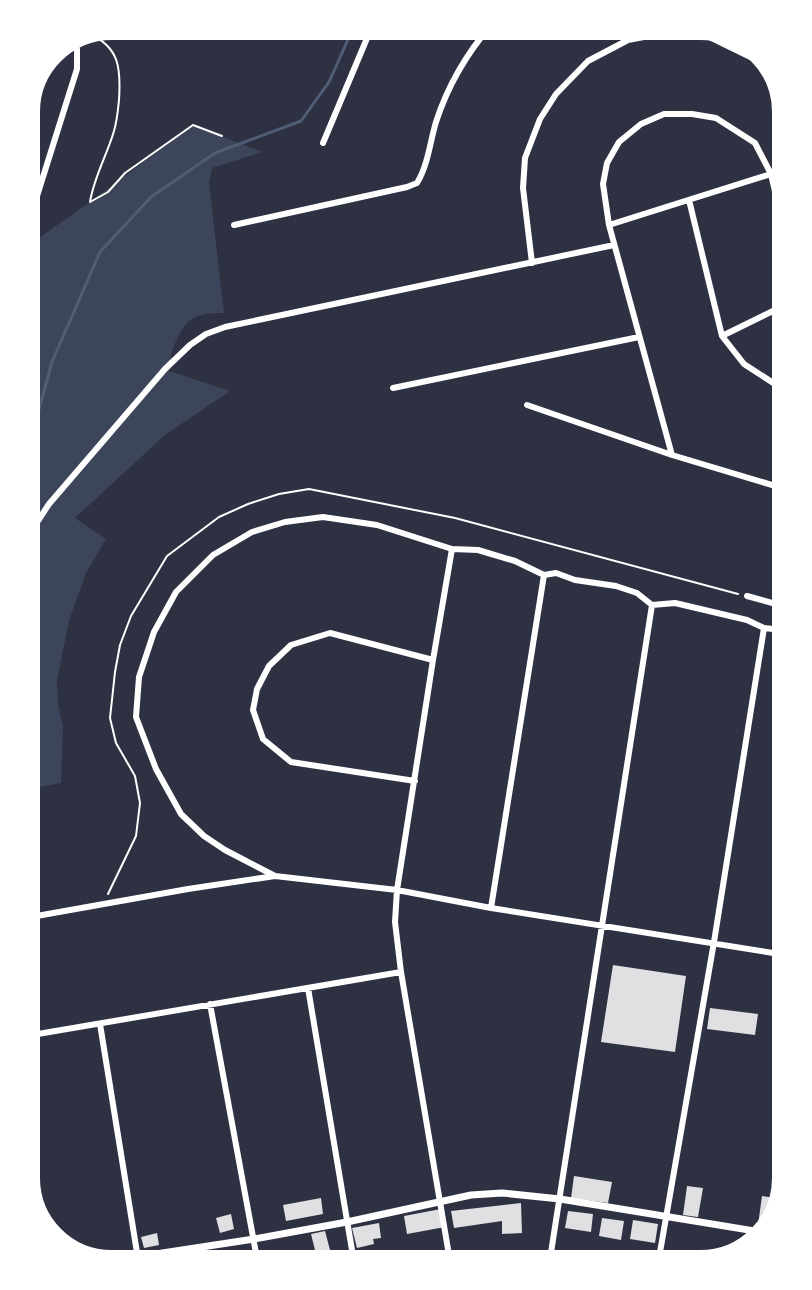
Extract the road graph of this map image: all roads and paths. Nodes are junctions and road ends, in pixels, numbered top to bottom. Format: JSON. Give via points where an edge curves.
{"nodes":[{"id":1,"x":368,"y":38,"type":"edge"},
{"id":2,"x":480,"y":38,"type":"edge"},
{"id":3,"x":638,"y":38,"type":"edge"},
{"id":4,"x":98,"y":39,"type":"edge"},
{"id":5,"x":713,"y":39,"type":"edge"},
{"id":6,"x":76,"y":48,"type":"edge"},
{"id":7,"x":750,"y":57,"type":"edge"},
{"id":8,"x":222,"y":136,"type":"dead end"},
{"id":9,"x":323,"y":143,"type":"dead end"},
{"id":10,"x":771,"y":174,"type":"junction"},
{"id":11,"x":774,"y":187,"type":"edge"},
{"id":12,"x":38,"y":193,"type":"edge"},
{"id":13,"x":689,"y":200,"type":"junction"},
{"id":14,"x":234,"y":225,"type":"dead end"},
{"id":15,"x":609,"y":225,"type":"junction"},
{"id":16,"x":614,"y":245,"type":"junction"},
{"id":17,"x":532,"y":263,"type":"junction"},
{"id":18,"x":774,"y":310,"type":"edge"},
{"id":19,"x":722,"y":336,"type":"junction"},
{"id":20,"x":639,"y":337,"type":"junction"},
{"id":21,"x":774,"y":383,"type":"edge"},
{"id":22,"x":393,"y":388,"type":"dead end"},
{"id":23,"x":527,"y":405,"type":"dead end"},
{"id":24,"x":672,"y":455,"type":"junction"},
{"id":25,"x":774,"y":486,"type":"edge"},
{"id":26,"x":38,"y":521,"type":"edge"},
{"id":27,"x":452,"y":549,"type":"junction"},
{"id":28,"x":544,"y":575,"type":"junction"},
{"id":29,"x":747,"y":596,"type":"joint"},
{"id":30,"x":774,"y":604,"type":"edge"},
{"id":31,"x":652,"y":605,"type":"junction"},
{"id":32,"x":764,"y":628,"type":"junction"},
{"id":33,"x":774,"y":629,"type":"edge"},
{"id":34,"x":433,"y":660,"type":"junction"},
{"id":35,"x":415,"y":781,"type":"junction"},
{"id":36,"x":275,"y":876,"type":"junction"},
{"id":37,"x":397,"y":890,"type":"junction"},
{"id":38,"x":103,"y":903,"type":"junction"},
{"id":39,"x":491,"y":908,"type":"junction"},
{"id":40,"x":38,"y":916,"type":"edge"},
{"id":41,"x":603,"y":925,"type":"junction"},
{"id":42,"x":714,"y":942,"type":"junction"},
{"id":43,"x":774,"y":953,"type":"edge"},
{"id":44,"x":401,"y":972,"type":"junction"},
{"id":45,"x":308,"y":988,"type":"junction"},
{"id":46,"x":210,"y":1004,"type":"junction"},
{"id":47,"x":100,"y":1024,"type":"junction"},
{"id":48,"x":38,"y":1034,"type":"edge"},
{"id":49,"x":560,"y":1199,"type":"junction"},
{"id":50,"x":441,"y":1201,"type":"junction"},
{"id":51,"x":667,"y":1217,"type":"junction"},
{"id":52,"x":347,"y":1222,"type":"junction"},
{"id":53,"x":752,"y":1231,"type":"edge"},
{"id":54,"x":254,"y":1239,"type":"junction"},
{"id":55,"x":136,"y":1252,"type":"edge"},
{"id":56,"x":165,"y":1252,"type":"edge"},
{"id":57,"x":256,"y":1252,"type":"edge"},
{"id":58,"x":352,"y":1252,"type":"edge"},
{"id":59,"x":449,"y":1252,"type":"edge"},
{"id":60,"x":551,"y":1252,"type":"edge"},
{"id":61,"x":660,"y":1252,"type":"edge"}],
"edges":[{"from":1,"to":9,"type":"street"},
{"from":2,"to":14,"type":"street","via":[[448,87],[417,183]]},
{"from":3,"to":17,"type":"street","via":[[588,61],[540,119],[525,158],[523,188]]},
{"from":4,"to":8,"type":"path","via":[[111,50],[120,74],[118,116],[90,202],[193,125]]},
{"from":5,"to":7,"type":"street"},
{"from":6,"to":12,"type":"street","via":[[77,69]]},
{"from":10,"to":11,"type":"street"},
{"from":10,"to":13,"type":"street"},
{"from":10,"to":15,"type":"street","via":[[755,143],[716,118],[664,114],[619,142],[607,163],[603,184]]},
{"from":13,"to":15,"type":"street"},
{"from":13,"to":19,"type":"street"},
{"from":15,"to":16,"type":"street"},
{"from":16,"to":17,"type":"street"},
{"from":16,"to":20,"type":"street"},
{"from":17,"to":26,"type":"street","via":[[206,334],[165,369]]},
{"from":18,"to":19,"type":"street"},
{"from":19,"to":21,"type":"street","via":[[744,364]]},
{"from":20,"to":22,"type":"street"},
{"from":20,"to":24,"type":"street"},
{"from":23,"to":24,"type":"street"},
{"from":24,"to":25,"type":"street"},
{"from":27,"to":28,"type":"street","via":[[478,550]]},
{"from":27,"to":34,"type":"street"},
{"from":27,"to":36,"type":"street","via":[[377,525],[323,517],[285,522],[252,532],[213,555],[176,592],[154,632],[139,677],[136,717],[156,769],[181,814],[204,836]]},
{"from":28,"to":31,"type":"street","via":[[616,586]]},
{"from":28,"to":39,"type":"street"},
{"from":29,"to":30,"type":"street"},
{"from":29,"to":38,"type":"path","via":[[455,518],[309,489],[269,497],[219,517],[167,556],[120,645],[110,718],[116,743],[135,776],[140,803],[136,836]]},
{"from":31,"to":32,"type":"street","via":[[675,603]]},
{"from":31,"to":41,"type":"street"},
{"from":32,"to":33,"type":"street"},
{"from":32,"to":42,"type":"street"},
{"from":34,"to":35,"type":"street"},
{"from":34,"to":35,"type":"street","via":[[330,633],[291,645],[269,666],[253,710],[263,739],[291,762]]},
{"from":35,"to":37,"type":"street"},
{"from":36,"to":37,"type":"street"},
{"from":36,"to":38,"type":"street"},
{"from":37,"to":39,"type":"street"},
{"from":37,"to":44,"type":"street"},
{"from":38,"to":40,"type":"street"},
{"from":39,"to":41,"type":"street"},
{"from":41,"to":42,"type":"street"},
{"from":41,"to":49,"type":"street"},
{"from":42,"to":43,"type":"street"},
{"from":42,"to":51,"type":"street"},
{"from":44,"to":45,"type":"street"},
{"from":44,"to":50,"type":"street"},
{"from":45,"to":46,"type":"street"},
{"from":45,"to":52,"type":"street"},
{"from":46,"to":47,"type":"street"},
{"from":46,"to":54,"type":"street"},
{"from":47,"to":48,"type":"street"},
{"from":47,"to":55,"type":"street"},
{"from":49,"to":50,"type":"street","via":[[502,1193]]},
{"from":49,"to":51,"type":"street"},
{"from":49,"to":60,"type":"street"},
{"from":50,"to":52,"type":"street"},
{"from":50,"to":59,"type":"street"},
{"from":51,"to":53,"type":"street"},
{"from":51,"to":61,"type":"street"},
{"from":52,"to":54,"type":"street"},
{"from":52,"to":58,"type":"street"},
{"from":54,"to":56,"type":"street"},
{"from":54,"to":57,"type":"street"}]}
